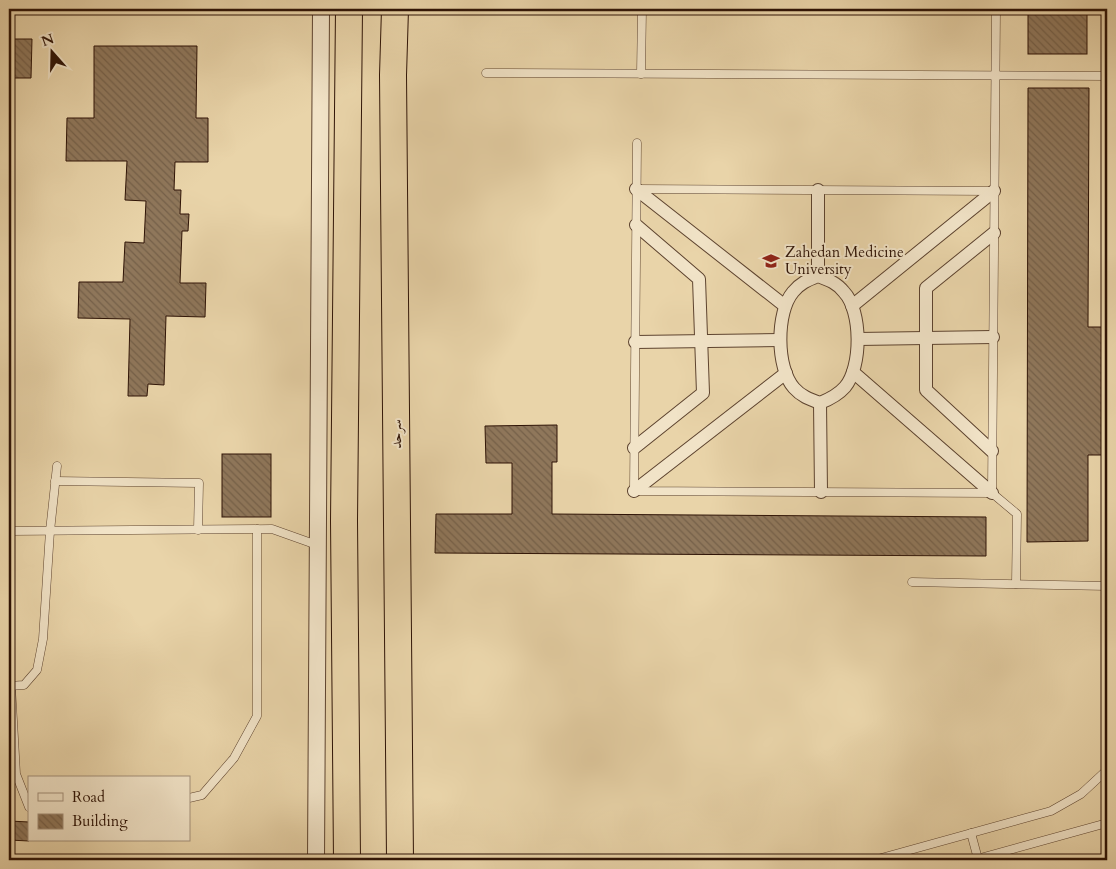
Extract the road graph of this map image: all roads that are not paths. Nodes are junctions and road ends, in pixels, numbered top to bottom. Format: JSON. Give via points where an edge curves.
{"nodes":[{"id":1,"x":321,"y":9,"type":"edge"},
{"id":2,"x":349,"y":9,"type":"edge"},
{"id":3,"x":394,"y":9,"type":"edge"},
{"id":4,"x":642,"y":9,"type":"edge"},
{"id":5,"x":996,"y":9,"type":"edge"},
{"id":6,"x":486,"y":73,"type":"dead end"},
{"id":7,"x":641,"y":74,"type":"junction"},
{"id":8,"x":995,"y":76,"type":"junction"},
{"id":9,"x":1107,"y":76,"type":"edge"},
{"id":10,"x":636,"y":143,"type":"dead end"},
{"id":11,"x":636,"y":189,"type":"junction"},
{"id":12,"x":818,"y":190,"type":"junction"},
{"id":13,"x":994,"y":191,"type":"junction"},
{"id":14,"x":636,"y":225,"type":"junction"},
{"id":15,"x":994,"y":233,"type":"junction"},
{"id":16,"x":818,"y":276,"type":"junction"},
{"id":17,"x":785,"y":306,"type":"junction"},
{"id":18,"x":852,"y":306,"type":"junction"},
{"id":19,"x":992,"y":337,"type":"junction"},
{"id":20,"x":926,"y":338,"type":"junction"},
{"id":21,"x":858,"y":339,"type":"junction"},
{"id":22,"x":780,"y":340,"type":"junction"},
{"id":23,"x":701,"y":341,"type":"junction"},
{"id":24,"x":635,"y":342,"type":"junction"},
{"id":25,"x":853,"y":372,"type":"junction"},
{"id":26,"x":786,"y":373,"type":"junction"},
{"id":27,"x":820,"y":403,"type":"junction"},
{"id":28,"x":634,"y":448,"type":"junction"},
{"id":29,"x":992,"y":452,"type":"junction"},
{"id":30,"x":57,"y":466,"type":"dead end"},
{"id":31,"x":55,"y":481,"type":"junction"},
{"id":32,"x":634,"y":491,"type":"junction"},
{"id":33,"x":821,"y":492,"type":"junction"},
{"id":34,"x":992,"y":493,"type":"junction"},
{"id":35,"x":257,"y":529,"type":"junction"},
{"id":36,"x":198,"y":530,"type":"junction"},
{"id":37,"x":9,"y":531,"type":"edge"},
{"id":38,"x":50,"y":531,"type":"junction"},
{"id":39,"x":317,"y":545,"type":"junction"},
{"id":40,"x":912,"y":582,"type":"dead end"},
{"id":41,"x":1016,"y":584,"type":"junction"},
{"id":42,"x":1107,"y":586,"type":"edge"},
{"id":43,"x":10,"y":686,"type":"edge"},
{"id":44,"x":1107,"y":770,"type":"edge"},
{"id":45,"x":190,"y":798,"type":"edge"},
{"id":46,"x":28,"y":804,"type":"edge"},
{"id":47,"x":1107,"y":823,"type":"edge"},
{"id":48,"x":971,"y":833,"type":"junction"},
{"id":49,"x":976,"y":859,"type":"edge"},
{"id":50,"x":316,"y":860,"type":"edge"},
{"id":51,"x":347,"y":860,"type":"edge"},
{"id":52,"x":400,"y":860,"type":"edge"},
{"id":53,"x":874,"y":860,"type":"edge"}],
"edges":[{"from":1,"to":39,"type":"street"},
{"from":2,"to":51,"type":"highway","via":[[344,512]]},
{"from":3,"to":52,"type":"highway","name":"سرحد"},
{"from":4,"to":7,"type":"lane"},
{"from":5,"to":8,"type":"lane"},
{"from":6,"to":7,"type":"lane"},
{"from":7,"to":8,"type":"lane"},
{"from":8,"to":9,"type":"lane"},
{"from":8,"to":13,"type":"lane"},
{"from":10,"to":11,"type":"lane"},
{"from":11,"to":12,"type":"lane"},
{"from":11,"to":14,"type":"lane"},
{"from":11,"to":17,"type":"street"},
{"from":12,"to":13,"type":"lane"},
{"from":12,"to":16,"type":"street"},
{"from":13,"to":15,"type":"lane"},
{"from":13,"to":18,"type":"street"},
{"from":14,"to":23,"type":"street","via":[[699,279]]},
{"from":14,"to":24,"type":"lane"},
{"from":15,"to":19,"type":"lane"},
{"from":15,"to":20,"type":"street","via":[[926,288]]},
{"from":16,"to":17,"type":"street","via":[[803,282]]},
{"from":16,"to":18,"type":"street","via":[[834,282],[846,293]]},
{"from":17,"to":22,"type":"street"},
{"from":18,"to":21,"type":"street"},
{"from":19,"to":20,"type":"street"},
{"from":19,"to":29,"type":"lane"},
{"from":20,"to":21,"type":"street"},
{"from":20,"to":29,"type":"street","via":[[926,390]]},
{"from":21,"to":25,"type":"street"},
{"from":22,"to":23,"type":"street"},
{"from":22,"to":26,"type":"street"},
{"from":23,"to":24,"type":"street"},
{"from":23,"to":28,"type":"street","via":[[703,393]]},
{"from":24,"to":28,"type":"lane"},
{"from":25,"to":27,"type":"street","via":[[835,397]]},
{"from":25,"to":34,"type":"street"},
{"from":26,"to":27,"type":"street","via":[[792,387],[804,397]]},
{"from":26,"to":32,"type":"street"},
{"from":27,"to":33,"type":"street"},
{"from":28,"to":32,"type":"lane"},
{"from":29,"to":34,"type":"lane"},
{"from":30,"to":31,"type":"lane"},
{"from":31,"to":36,"type":"lane","via":[[200,483]]},
{"from":31,"to":38,"type":"lane"},
{"from":32,"to":33,"type":"lane"},
{"from":33,"to":34,"type":"lane"},
{"from":34,"to":41,"type":"lane","via":[[1017,514]]},
{"from":35,"to":36,"type":"lane"},
{"from":35,"to":39,"type":"lane","via":[[272,529]]},
{"from":35,"to":45,"type":"lane","via":[[257,716],[234,758],[202,795]]},
{"from":36,"to":38,"type":"lane"},
{"from":37,"to":38,"type":"lane"},
{"from":38,"to":43,"type":"lane","via":[[43,639],[36,670],[24,685]]},
{"from":39,"to":50,"type":"street"},
{"from":40,"to":41,"type":"lane"},
{"from":41,"to":42,"type":"lane"},
{"from":43,"to":46,"type":"lane","via":[[16,774]]},
{"from":44,"to":48,"type":"lane","via":[[1082,794],[1051,811]]},
{"from":47,"to":49,"type":"lane"},
{"from":48,"to":49,"type":"lane"},
{"from":48,"to":53,"type":"lane"}]}
